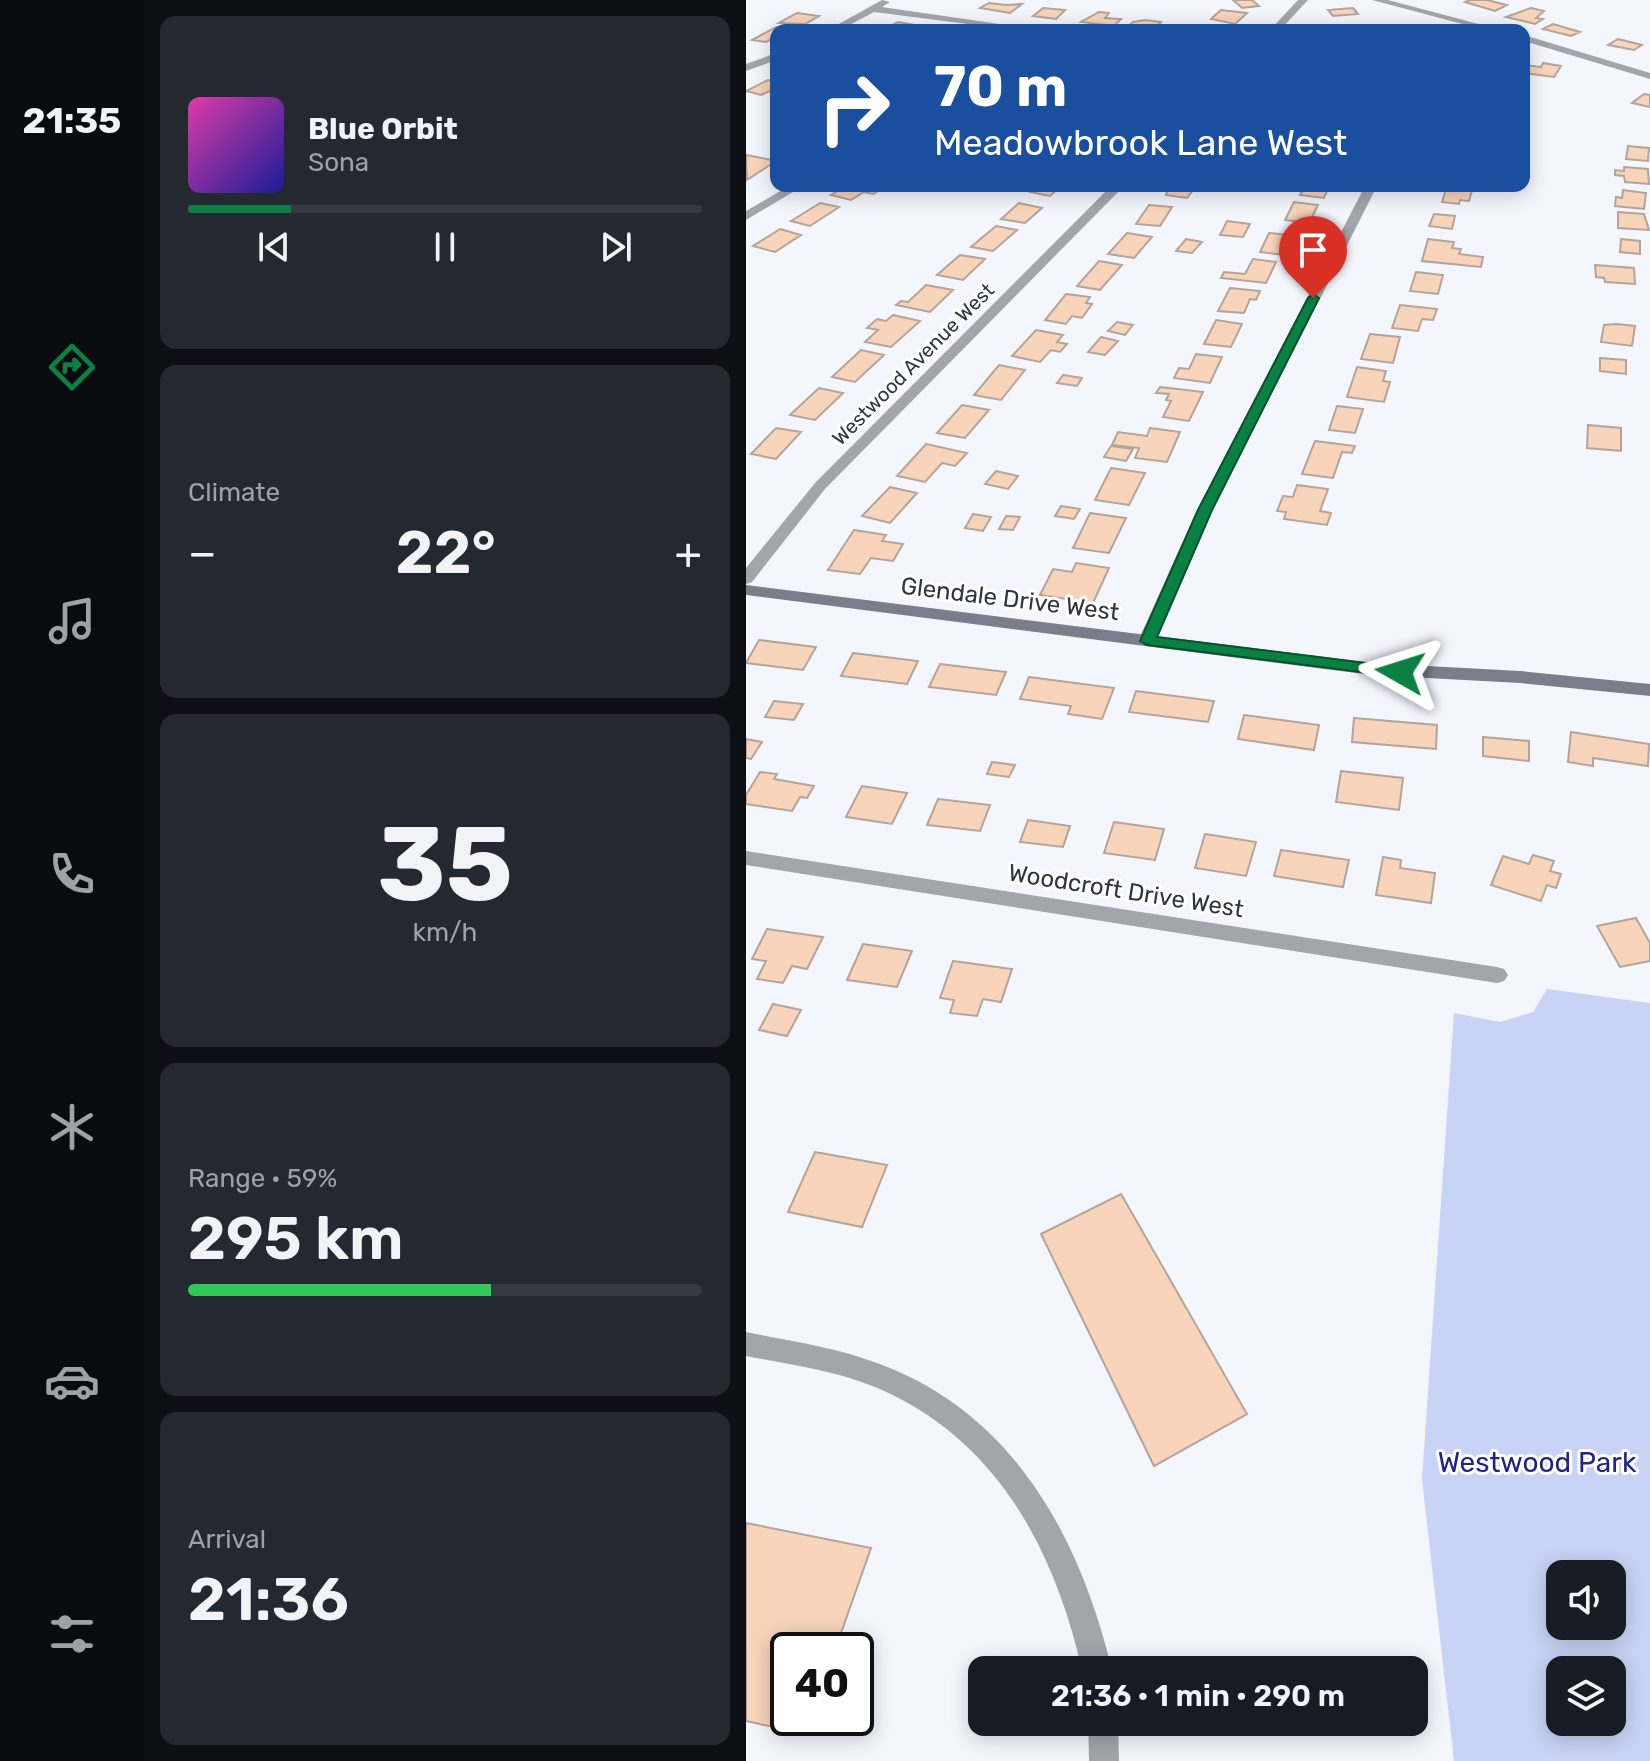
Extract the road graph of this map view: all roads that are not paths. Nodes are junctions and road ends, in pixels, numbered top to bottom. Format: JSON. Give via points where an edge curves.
{"nodes":[{"id":1,"x":889,"y":0,"type":"edge"},
{"id":2,"x":1303,"y":0,"type":"edge"},
{"id":3,"x":1377,"y":0,"type":"edge"},
{"id":4,"x":874,"y":9,"type":"junction"},
{"id":5,"x":845,"y":24,"type":"edge"},
{"id":6,"x":990,"y":24,"type":"edge"},
{"id":7,"x":1281,"y":24,"type":"edge"},
{"id":8,"x":1472,"y":24,"type":"edge"},
{"id":9,"x":1530,"y":40,"type":"edge"},
{"id":10,"x":770,"y":58,"type":"edge"},
{"id":11,"x":746,"y":68,"type":"edge"},
{"id":12,"x":1650,"y":76,"type":"edge"},
{"id":13,"x":787,"y":192,"type":"edge"},
{"id":14,"x":1112,"y":192,"type":"edge"},
{"id":15,"x":1368,"y":192,"type":"edge"},
{"id":16,"x":746,"y":216,"type":"edge"},
{"id":17,"x":746,"y":579,"type":"edge"},
{"id":18,"x":746,"y":590,"type":"edge"},
{"id":19,"x":1147,"y":641,"type":"junction"},
{"id":20,"x":1650,"y":690,"type":"edge"},
{"id":21,"x":746,"y":858,"type":"edge"},
{"id":22,"x":1497,"y":975,"type":"dead end"},
{"id":23,"x":746,"y":1344,"type":"edge"},
{"id":24,"x":1094,"y":1656,"type":"edge"},
{"id":25,"x":1103,"y":1736,"type":"edge"},
{"id":26,"x":1104,"y":1761,"type":"edge"}],
"edges":[{"from":1,"to":4,"type":"street"},
{"from":2,"to":7,"type":"street"},
{"from":3,"to":8,"type":"street"},
{"from":4,"to":5,"type":"street"},
{"from":4,"to":6,"type":"street"},
{"from":9,"to":12,"type":"street"},
{"from":10,"to":11,"type":"street"},
{"from":13,"to":16,"type":"street"},
{"from":14,"to":17,"type":"street","name":"Westwood Avenue West","via":[[820,486]]},
{"from":15,"to":19,"type":"street","via":[[1205,510]]},
{"from":18,"to":19,"type":"street","name":"Glendale Drive West"},
{"from":19,"to":20,"type":"street","name":"Glendale Drive West","via":[[1386,670]]},
{"from":21,"to":22,"type":"street","name":"Woodcroft Drive West"},
{"from":23,"to":24,"type":"street","via":[[879,1376],[951,1416],[994,1454],[1039,1509],[1059,1546],[1080,1594]]},
{"from":25,"to":26,"type":"street"}]}
